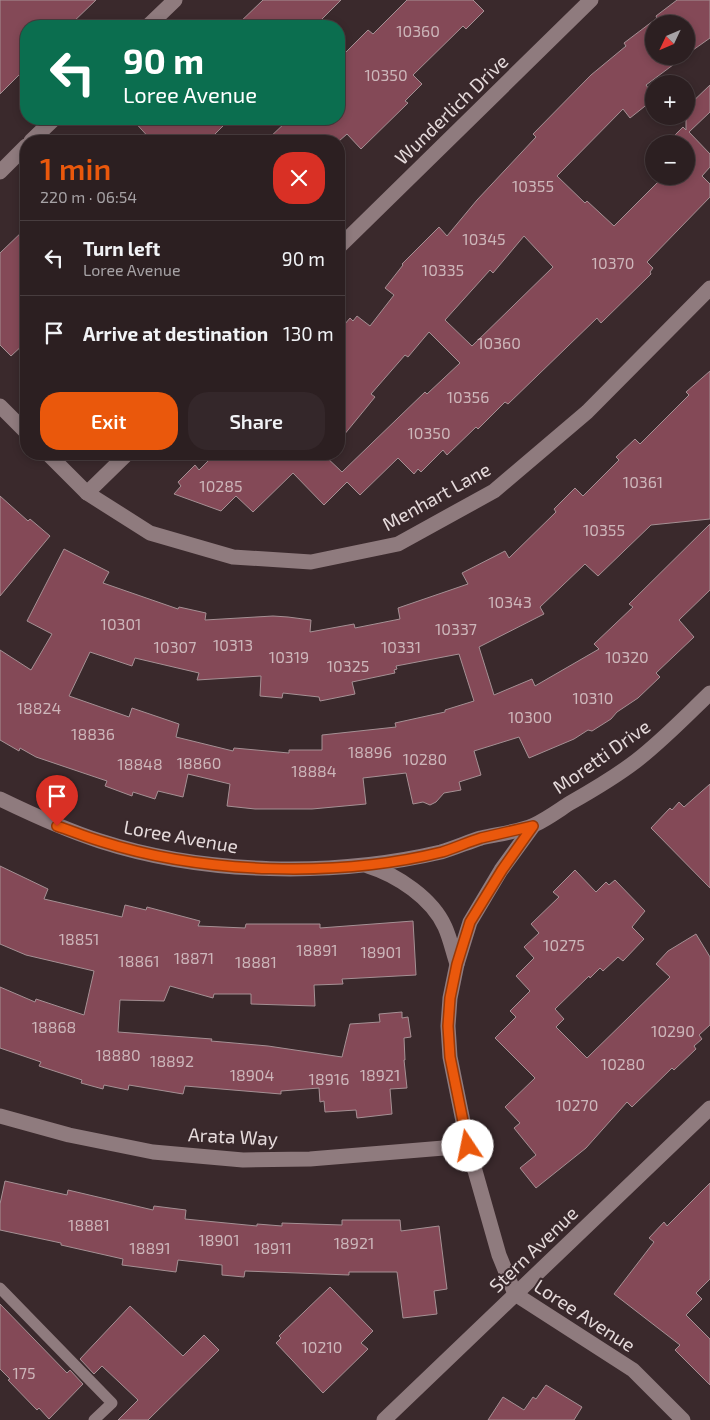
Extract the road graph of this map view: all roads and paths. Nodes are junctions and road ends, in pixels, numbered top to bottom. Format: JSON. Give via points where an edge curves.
{"nodes":[{"id":1,"x":175,"y":0,"type":"edge"},
{"id":2,"x":591,"y":0,"type":"edge"},
{"id":3,"x":154,"y":20,"type":"edge"},
{"id":4,"x":48,"y":125,"type":"edge"},
{"id":5,"x":37,"y":135,"type":"edge"},
{"id":6,"x":20,"y":152,"type":"edge"},
{"id":7,"x":0,"y":172,"type":"edge"},
{"id":8,"x":345,"y":241,"type":"edge"},
{"id":9,"x":710,"y":288,"type":"edge"},
{"id":10,"x":0,"y":406,"type":"edge"},
{"id":11,"x":20,"y":426,"type":"edge"},
{"id":12,"x":54,"y":460,"type":"edge"},
{"id":13,"x":121,"y":460,"type":"edge"},
{"id":14,"x":87,"y":493,"type":"junction"},
{"id":15,"x":710,"y":693,"type":"edge"},
{"id":16,"x":0,"y":799,"type":"edge"},
{"id":17,"x":533,"y":826,"type":"junction"},
{"id":18,"x":364,"y":864,"type":"junction"},
{"id":19,"x":457,"y":964,"type":"junction"},
{"id":20,"x":710,"y":1108,"type":"edge"},
{"id":21,"x":0,"y":1116,"type":"edge"},
{"id":22,"x":468,"y":1146,"type":"junction"},
{"id":23,"x":0,"y":1288,"type":"edge"},
{"id":24,"x":515,"y":1294,"type":"junction"},
{"id":25,"x":94,"y":1420,"type":"edge"},
{"id":26,"x":384,"y":1420,"type":"edge"},
{"id":27,"x":683,"y":1420,"type":"edge"}],
"edges":[{"from":1,"to":3,"type":"street"},
{"from":2,"to":8,"type":"street","name":"Wunderlich Drive"},
{"from":4,"to":5,"type":"street"},
{"from":6,"to":7,"type":"street"},
{"from":9,"to":14,"type":"street","name":"Menhart Lane","via":[[587,412],[494,491],[398,544],[311,562],[233,557],[150,533]]},
{"from":10,"to":11,"type":"street"},
{"from":12,"to":14,"type":"street","name":"Menhart Lane"},
{"from":13,"to":14,"type":"street"},
{"from":15,"to":17,"type":"street","name":"Moretti Drive","via":[[636,761]]},
{"from":16,"to":18,"type":"street","name":"Loree Avenue","via":[[101,842],[197,863],[250,868]]},
{"from":17,"to":18,"type":"street","name":"Loree Avenue","via":[[442,852]]},
{"from":17,"to":19,"type":"street","name":"Loree Avenue","via":[[470,922]]},
{"from":18,"to":19,"type":"street","name":"Loree Avenue","via":[[398,878],[428,903],[446,927]]},
{"from":19,"to":22,"type":"street","name":"Loree Avenue","via":[[450,998],[449,1049]]},
{"from":20,"to":24,"type":"street","name":"Stern Avenue"},
{"from":21,"to":22,"type":"street","name":"Arata Way","via":[[69,1135],[153,1152],[243,1160],[310,1159]]},
{"from":22,"to":24,"type":"street","name":"Loree Avenue","via":[[499,1255]]},
{"from":23,"to":25,"type":"lane","via":[[112,1403]]},
{"from":24,"to":26,"type":"street","name":"Stern Avenue"},
{"from":24,"to":27,"type":"street","name":"Loree Avenue","via":[[633,1370]]}]}
